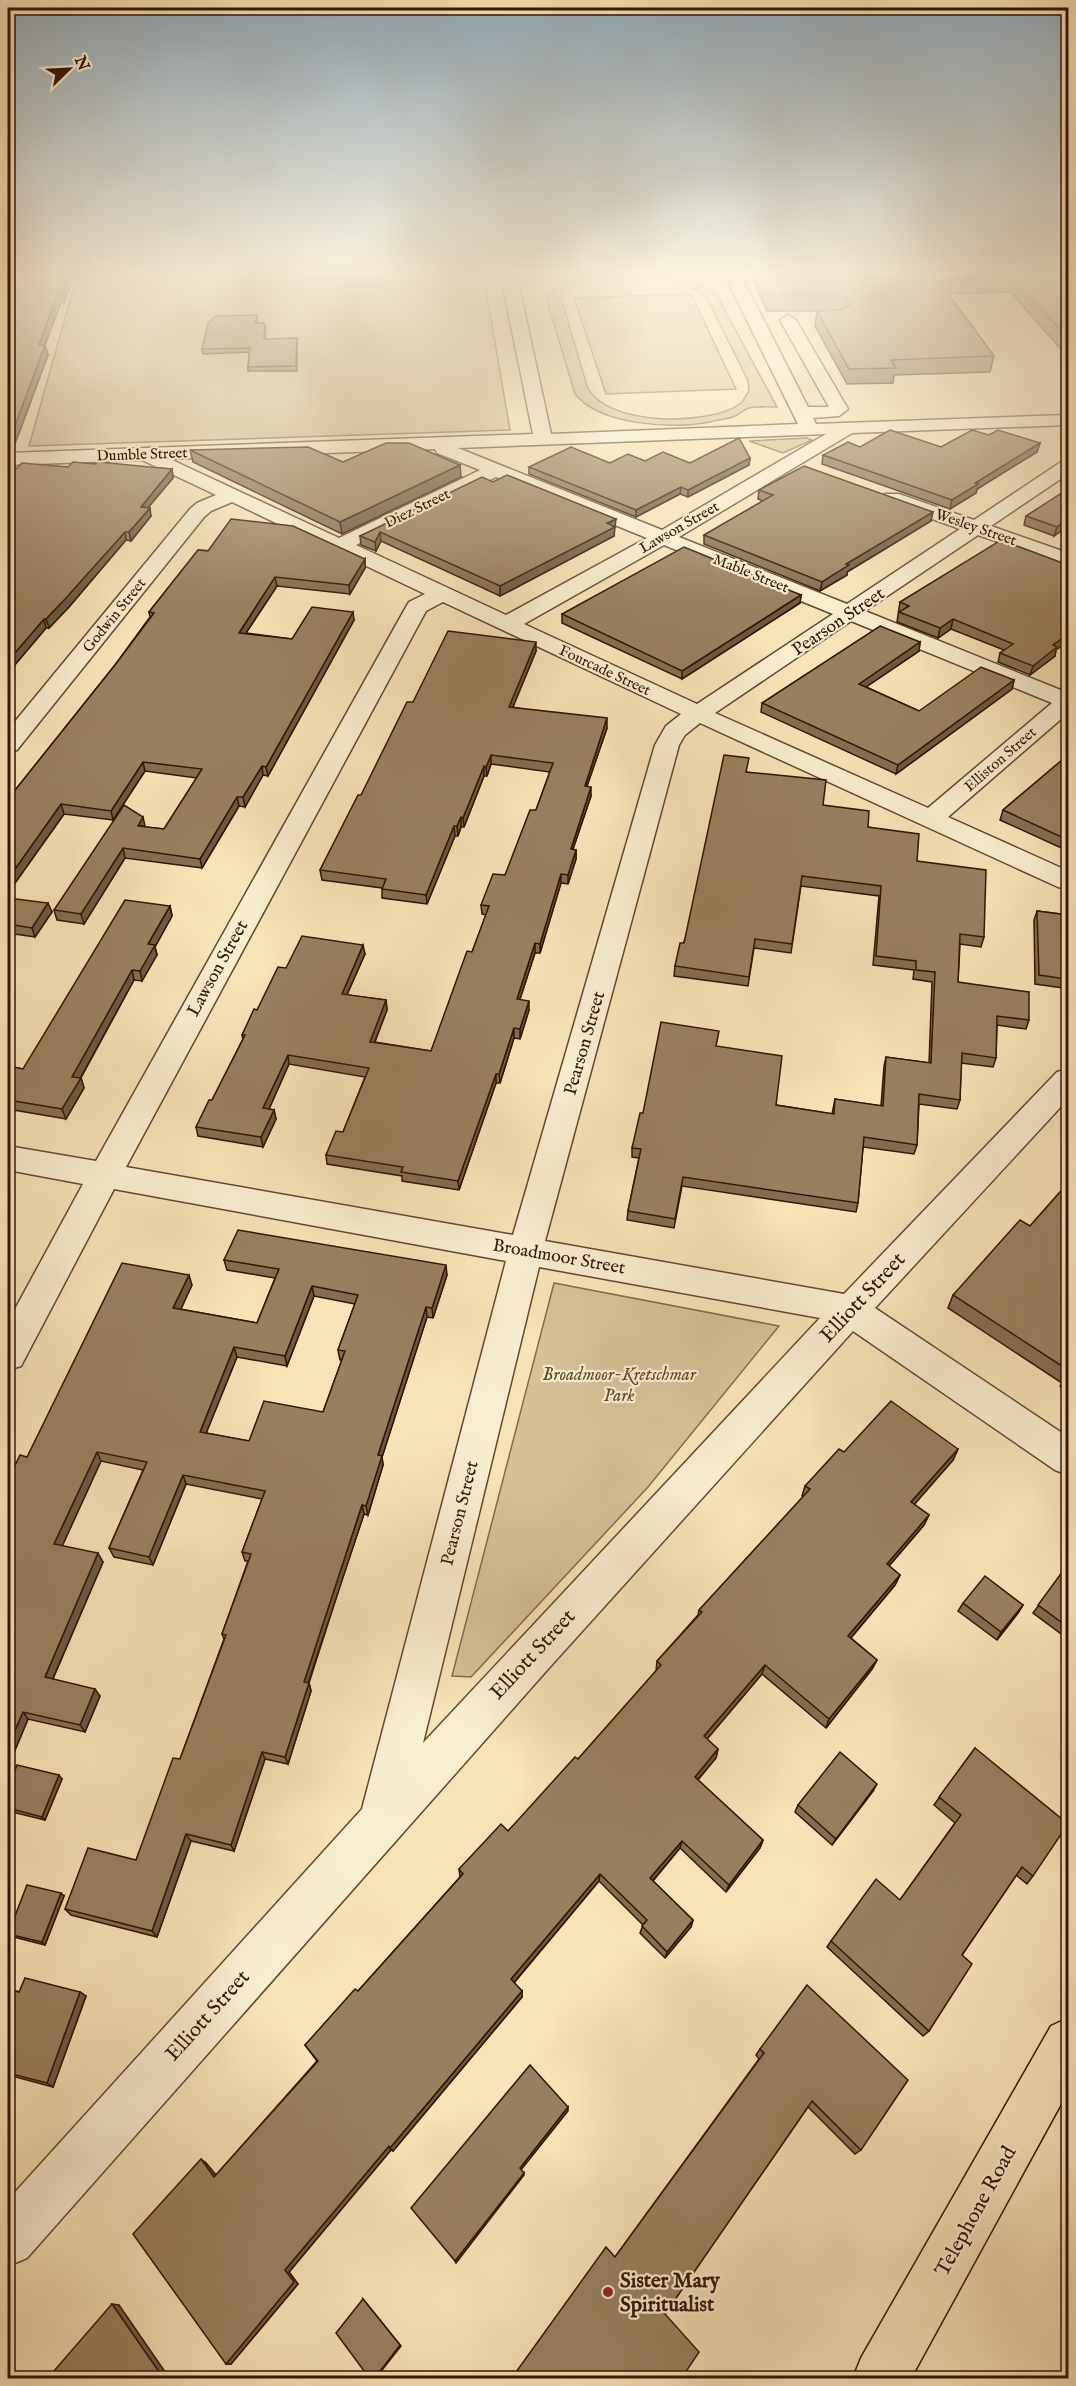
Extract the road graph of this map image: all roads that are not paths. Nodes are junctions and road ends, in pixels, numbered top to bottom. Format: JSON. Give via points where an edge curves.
{"nodes":[{"id":1,"x":531,"y":383,"type":"edge"},
{"id":2,"x":786,"y":383,"type":"edge"},
{"id":3,"x":824,"y":383,"type":"edge"},
{"id":4,"x":801,"y":413,"type":"junction"},
{"id":5,"x":1068,"y":420,"type":"edge"},
{"id":6,"x":850,"y":429,"type":"junction"},
{"id":7,"x":810,"y":430,"type":"junction"},
{"id":8,"x":714,"y":434,"type":"junction"},
{"id":9,"x":543,"y":440,"type":"junction"},
{"id":10,"x":434,"y":445,"type":"junction"},
{"id":11,"x":143,"y":454,"type":"junction"},
{"id":12,"x":8,"y":459,"type":"edge"},
{"id":13,"x":791,"y":462,"type":"junction"},
{"id":14,"x":1068,"y":466,"type":"edge"},
{"id":15,"x":495,"y":470,"type":"junction"},
{"id":16,"x":813,"y":470,"type":"edge"},
{"id":17,"x":878,"y":493,"type":"edge"},
{"id":18,"x":229,"y":496,"type":"junction"},
{"id":19,"x":976,"y":527,"type":"junction"},
{"id":20,"x":662,"y":538,"type":"junction"},
{"id":21,"x":338,"y":546,"type":"junction"},
{"id":22,"x":1068,"y":560,"type":"edge"},
{"id":23,"x":442,"y":595,"type":"junction"},
{"id":24,"x":851,"y":613,"type":"junction"},
{"id":25,"x":507,"y":624,"type":"junction"},
{"id":26,"x":1068,"y":701,"type":"edge"},
{"id":27,"x":699,"y":714,"type":"junction"},
{"id":28,"x":8,"y":746,"type":"edge"},
{"id":29,"x":932,"y":818,"type":"junction"},
{"id":30,"x":1068,"y":881,"type":"edge"},
{"id":31,"x":1068,"y":1080,"type":"edge"},
{"id":32,"x":8,"y":1158,"type":"edge"},
{"id":33,"x":105,"y":1175,"type":"junction"},
{"id":34,"x":526,"y":1250,"type":"junction"},
{"id":35,"x":849,"y":1309,"type":"junction"},
{"id":36,"x":8,"y":1355,"type":"edge"},
{"id":37,"x":1068,"y":1458,"type":"edge"},
{"id":38,"x":382,"y":1818,"type":"junction"},
{"id":39,"x":1068,"y":2043,"type":"edge"},
{"id":40,"x":8,"y":2239,"type":"edge"},
{"id":41,"x":895,"y":2368,"type":"edge"}],
"edges":[{"from":1,"to":9,"type":"street"},
{"from":2,"to":4,"type":"street"},
{"from":3,"to":4,"type":"street","via":[[839,409]]},
{"from":4,"to":7,"type":"street"},
{"from":5,"to":6,"type":"street","name":"Dumble Street"},
{"from":6,"to":7,"type":"street","name":"Dumble Street"},
{"from":6,"to":13,"type":"street","name":"Lawson Street"},
{"from":7,"to":8,"type":"street","name":"Dumble Street"},
{"from":8,"to":9,"type":"street","name":"Dumble Street"},
{"from":8,"to":13,"type":"street"},
{"from":9,"to":10,"type":"street","name":"Dumble Street"},
{"from":10,"to":11,"type":"street","name":"Dumble Street"},
{"from":10,"to":15,"type":"street","name":"Mable Street"},
{"from":11,"to":12,"type":"street","name":"Dumble Street"},
{"from":11,"to":18,"type":"street","name":"Fourcade Street"},
{"from":13,"to":16,"type":"street"},
{"from":13,"to":20,"type":"street","name":"Lawson Street"},
{"from":14,"to":19,"type":"street","name":"Pearson Street"},
{"from":15,"to":20,"type":"street","name":"Mable Street"},
{"from":15,"to":21,"type":"street","name":"Diez Street"},
{"from":17,"to":19,"type":"street","name":"Wesley Street"},
{"from":18,"to":21,"type":"street","name":"Fourcade Street"},
{"from":18,"to":28,"type":"street","name":"Godwin Street","via":[[197,513]]},
{"from":19,"to":22,"type":"street","name":"Wesley Street"},
{"from":19,"to":24,"type":"street","name":"Pearson Street"},
{"from":20,"to":24,"type":"street","name":"Mable Street"},
{"from":20,"to":25,"type":"street","name":"Lawson Street"},
{"from":21,"to":23,"type":"street","name":"Fourcade Street"},
{"from":23,"to":25,"type":"street","name":"Fourcade Street"},
{"from":23,"to":33,"type":"street","name":"Lawson Street","via":[[417,607]]},
{"from":24,"to":26,"type":"street","name":"Mable Street"},
{"from":24,"to":27,"type":"street","name":"Pearson Street"},
{"from":25,"to":27,"type":"street","name":"Fourcade Street"},
{"from":26,"to":29,"type":"street","name":"Elliston Street"},
{"from":27,"to":29,"type":"street","name":"Fourcade Street"},
{"from":27,"to":34,"type":"street","name":"Pearson Street","via":[[675,731],[667,745]]},
{"from":29,"to":30,"type":"street","name":"Fourcade Street"},
{"from":31,"to":35,"type":"street","name":"Elliott Street"},
{"from":32,"to":33,"type":"street","name":"Broadmoor Street"},
{"from":33,"to":34,"type":"street","name":"Broadmoor Street"},
{"from":33,"to":36,"type":"street","name":"Lawson Street"},
{"from":34,"to":35,"type":"street","name":"Broadmoor Street"},
{"from":34,"to":38,"type":"street","name":"Pearson Street"},
{"from":35,"to":37,"type":"street","name":"Broadmoor Street"},
{"from":35,"to":38,"type":"street","name":"Elliott Street"},
{"from":38,"to":40,"type":"street","name":"Elliott Street"},
{"from":39,"to":41,"type":"main road","name":"Telephone Road"}]}
